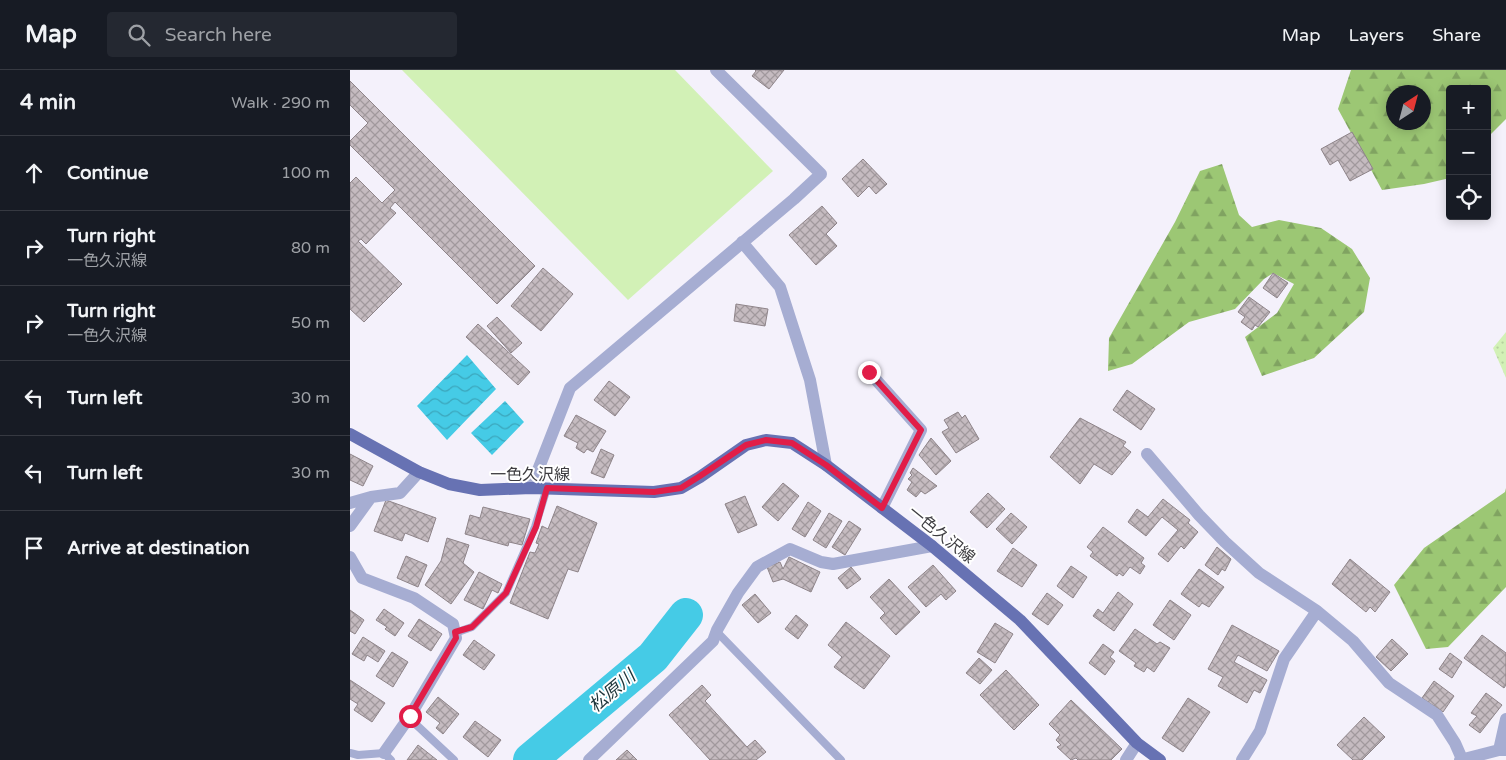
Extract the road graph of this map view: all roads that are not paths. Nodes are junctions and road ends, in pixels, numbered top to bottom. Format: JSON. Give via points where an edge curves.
{"nodes":[{"id":1,"x":716,"y":70,"type":"edge"},
{"id":2,"x":742,"y":242,"type":"junction"},
{"id":3,"x":869,"y":372,"type":"dead end"},
{"id":4,"x":350,"y":434,"type":"edge"},
{"id":5,"x":1147,"y":454,"type":"dead end"},
{"id":6,"x":826,"y":465,"type":"junction"},
{"id":7,"x":419,"y":472,"type":"junction"},
{"id":8,"x":531,"y":488,"type":"junction"},
{"id":9,"x":547,"y":488,"type":"junction"},
{"id":10,"x":371,"y":497,"type":"junction"},
{"id":11,"x":350,"y":503,"type":"edge"},
{"id":12,"x":882,"y":508,"type":"junction"},
{"id":13,"x":350,"y":526,"type":"edge"},
{"id":14,"x":932,"y":546,"type":"junction"},
{"id":15,"x":350,"y":557,"type":"edge"},
{"id":16,"x":1317,"y":611,"type":"junction"},
{"id":17,"x":455,"y":632,"type":"junction"},
{"id":18,"x":716,"y":632,"type":"junction"},
{"id":19,"x":409,"y":718,"type":"junction"},
{"id":20,"x":1506,"y":719,"type":"edge"},
{"id":21,"x":1138,"y":743,"type":"junction"},
{"id":22,"x":1502,"y":750,"type":"edge"},
{"id":23,"x":350,"y":753,"type":"edge"},
{"id":24,"x":387,"y":756,"type":"edge"},
{"id":25,"x":454,"y":760,"type":"edge"},
{"id":26,"x":589,"y":760,"type":"edge"},
{"id":27,"x":841,"y":760,"type":"edge"},
{"id":28,"x":1126,"y":760,"type":"edge"},
{"id":29,"x":1160,"y":760,"type":"edge"},
{"id":30,"x":1242,"y":760,"type":"edge"},
{"id":31,"x":1461,"y":760,"type":"edge"}],
"edges":[{"from":1,"to":2,"type":"street","via":[[821,174]]},
{"from":2,"to":6,"type":"street","via":[[780,287],[810,380]]},
{"from":2,"to":8,"type":"street","via":[[570,388]]},
{"from":3,"to":12,"type":"street","via":[[921,430]]},
{"from":4,"to":7,"type":"main road","name":"一色久沢線"},
{"from":5,"to":16,"type":"street","via":[[1224,542],[1259,573]]},
{"from":6,"to":9,"type":"main road","name":"一色久沢線","via":[[792,443],[766,440],[746,445],[681,488],[654,492]]},
{"from":6,"to":12,"type":"main road","name":"一色久沢線"},
{"from":7,"to":8,"type":"main road","name":"一色久沢線","via":[[449,484],[480,490]]},
{"from":7,"to":10,"type":"street","via":[[400,493]]},
{"from":8,"to":9,"type":"main road","name":"一色久沢線"},
{"from":9,"to":17,"type":"lane","via":[[536,527],[506,593],[472,627]]},
{"from":10,"to":11,"type":"street"},
{"from":10,"to":13,"type":"street"},
{"from":12,"to":14,"type":"main road","name":"一色久沢線"},
{"from":14,"to":18,"type":"street","via":[[833,564],[790,549],[756,567]]},
{"from":14,"to":21,"type":"main road","name":"一色久沢線","via":[[1020,620]]},
{"from":15,"to":17,"type":"street","via":[[362,578],[414,598],[453,624]]},
{"from":16,"to":30,"type":"street","via":[[1284,659],[1260,731]]},
{"from":16,"to":31,"type":"street","via":[[1353,641],[1389,683],[1437,715]]},
{"from":17,"to":19,"type":"street","via":[[456,638]]},
{"from":18,"to":26,"type":"street","via":[[713,642]]},
{"from":18,"to":27,"type":"lane"},
{"from":19,"to":24,"type":"street"},
{"from":19,"to":25,"type":"lane"},
{"from":20,"to":22,"type":"street"},
{"from":21,"to":28,"type":"street"},
{"from":21,"to":29,"type":"main road","name":"一色久沢線"},
{"from":22,"to":31,"type":"street"},
{"from":23,"to":24,"type":"lane"}]}
